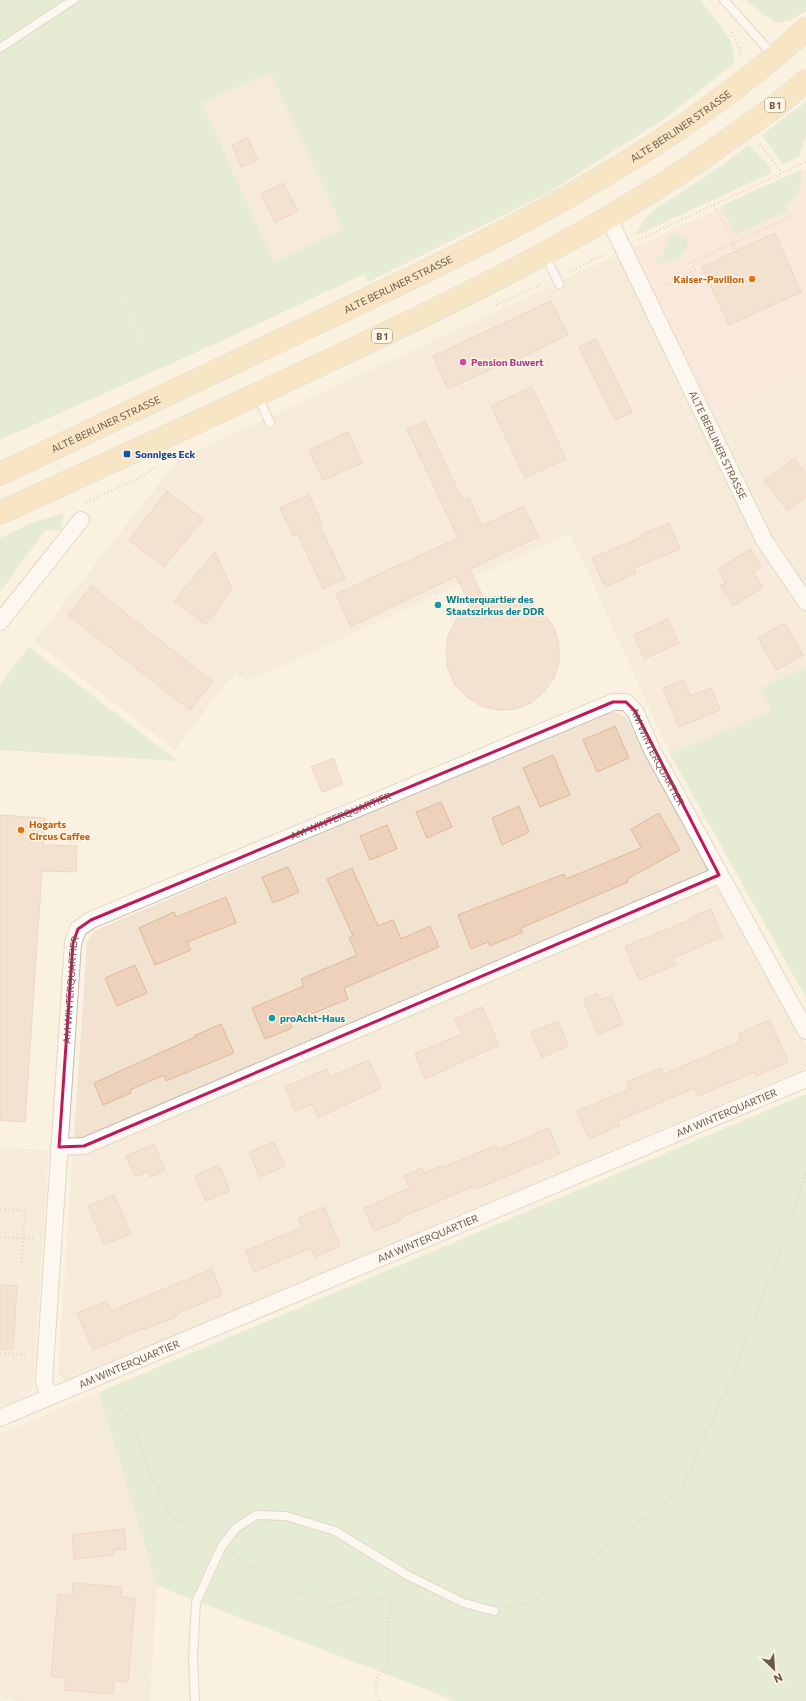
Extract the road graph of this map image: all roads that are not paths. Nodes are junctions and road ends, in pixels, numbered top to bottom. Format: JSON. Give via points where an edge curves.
{"nodes":[{"id":1,"x":73,"y":0,"type":"edge"},
{"id":2,"x":726,"y":3,"type":"edge"},
{"id":3,"x":806,"y":29,"type":"edge"},
{"id":4,"x":0,"y":48,"type":"edge"},
{"id":5,"x":775,"y":57,"type":"junction"},
{"id":6,"x":805,"y":82,"type":"edge"},
{"id":7,"x":609,"y":218,"type":"junction"},
{"id":8,"x":545,"y":255,"type":"junction"},
{"id":9,"x":559,"y":284,"type":"dead end"},
{"id":10,"x":257,"y":394,"type":"junction"},
{"id":11,"x":270,"y":423,"type":"dead end"},
{"id":12,"x":0,"y":474,"type":"edge"},
{"id":13,"x":0,"y":513,"type":"edge"},
{"id":14,"x":81,"y":520,"type":"dead end"},
{"id":15,"x":806,"y":602,"type":"edge"},
{"id":16,"x":0,"y":622,"type":"edge"},
{"id":17,"x":719,"y":875,"type":"junction"},
{"id":18,"x":806,"y":1031,"type":"edge"},
{"id":19,"x":806,"y":1079,"type":"edge"},
{"id":20,"x":59,"y":1147,"type":"junction"},
{"id":21,"x":49,"y":1397,"type":"junction"},
{"id":22,"x":0,"y":1418,"type":"edge"},
{"id":23,"x":494,"y":1611,"type":"road end"},
{"id":24,"x":195,"y":1701,"type":"edge"}],
"edges":[{"from":1,"to":4,"type":"lane"},
{"from":2,"to":5,"type":"lane"},
{"from":3,"to":5,"type":"main road","name":"ALTE BERLINER STRASSE"},
{"from":5,"to":12,"type":"main road","name":"ALTE BERLINER STRASSE","via":[[670,136],[529,219],[482,244]]},
{"from":6,"to":7,"type":"main road","number":"B 1","via":[[683,173]]},
{"from":7,"to":8,"type":"main road","number":"B 1"},
{"from":7,"to":15,"type":"street","name":"ALTE BERLINER STRASSE","via":[[764,540]]},
{"from":8,"to":9,"type":"lane"},
{"from":8,"to":10,"type":"main road","number":"B 1","via":[[435,311]]},
{"from":10,"to":11,"type":"lane"},
{"from":10,"to":13,"type":"main road","number":"B 1"},
{"from":14,"to":16,"type":"street"},
{"from":17,"to":18,"type":"street","name":"AM WINTERQUARTIER"},
{"from":17,"to":20,"type":"street","via":[[84,1146]]},
{"from":17,"to":20,"type":"street","name":"AM WINTERQUARTIER","via":[[652,750],[635,711],[626,702],[613,702],[91,920],[78,929],[73,943]]},
{"from":19,"to":21,"type":"street","name":"AM WINTERQUARTIER"},
{"from":20,"to":21,"type":"street","name":"AM WINTERQUARTIER","via":[[45,1356],[44,1382]]},
{"from":21,"to":22,"type":"street","name":"AM WINTERQUARTIER"},
{"from":23,"to":24,"type":"lane","via":[[464,1603],[407,1575],[335,1531],[286,1516],[256,1515],[236,1528],[222,1546],[196,1602],[193,1659]]}]}
